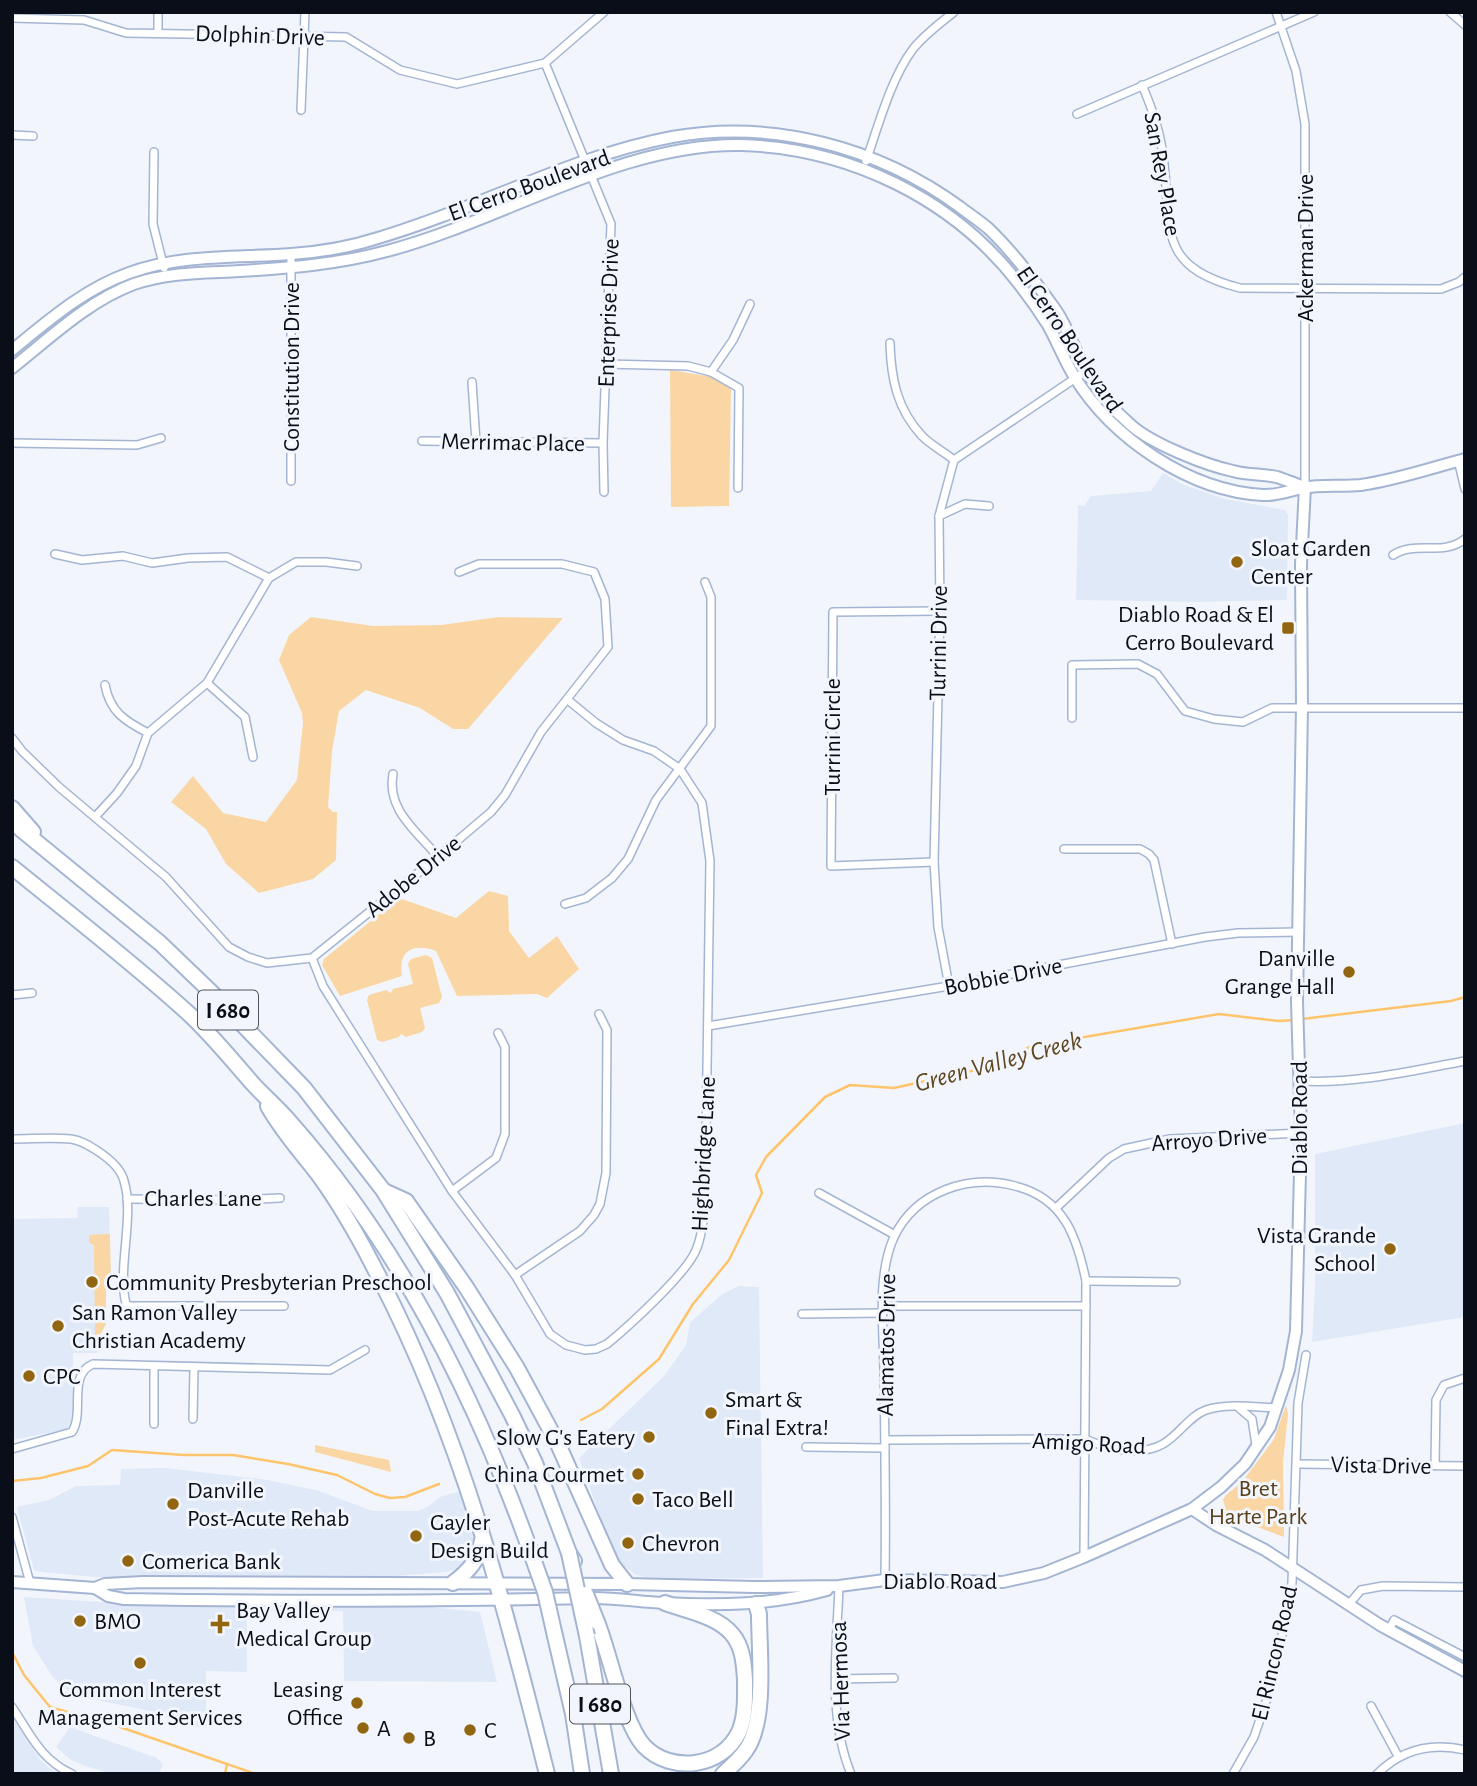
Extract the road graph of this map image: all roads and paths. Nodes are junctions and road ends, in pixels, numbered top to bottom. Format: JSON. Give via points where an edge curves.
{"nodes":[{"id":1,"x":158,"y":12,"type":"edge"},
{"id":2,"x":305,"y":12,"type":"edge"},
{"id":3,"x":604,"y":12,"type":"edge"},
{"id":4,"x":954,"y":12,"type":"edge"},
{"id":5,"x":1276,"y":12,"type":"edge"},
{"id":6,"x":1314,"y":12,"type":"edge"},
{"id":7,"x":1450,"y":12,"type":"edge"},
{"id":8,"x":12,"y":18,"type":"edge"},
{"id":9,"x":1465,"y":25,"type":"edge"},
{"id":10,"x":1282,"y":26,"type":"junction"},
{"id":11,"x":158,"y":32,"type":"junction"},
{"id":12,"x":304,"y":37,"type":"junction"},
{"id":13,"x":545,"y":63,"type":"junction"},
{"id":14,"x":1142,"y":85,"type":"junction"},
{"id":15,"x":301,"y":110,"type":"dead end"},
{"id":16,"x":1077,"y":114,"type":"dead end"},
{"id":17,"x":12,"y":135,"type":"edge"},
{"id":18,"x":33,"y":135,"type":"dead end"},
{"id":19,"x":154,"y":152,"type":"dead end"},
{"id":20,"x":867,"y":156,"type":"junction"},
{"id":21,"x":587,"y":161,"type":"junction"},
{"id":22,"x":863,"y":168,"type":"junction"},
{"id":23,"x":593,"y":176,"type":"junction"},
{"id":24,"x":290,"y":254,"type":"junction"},
{"id":25,"x":162,"y":264,"type":"junction"},
{"id":26,"x":291,"y":268,"type":"junction"},
{"id":27,"x":166,"y":275,"type":"junction"},
{"id":28,"x":1465,"y":278,"type":"edge"},
{"id":29,"x":1305,"y":288,"type":"junction"},
{"id":30,"x":750,"y":304,"type":"dead end"},
{"id":31,"x":890,"y":343,"type":"dead end"},
{"id":32,"x":12,"y":349,"type":"edge"},
{"id":33,"x":606,"y":364,"type":"junction"},
{"id":34,"x":12,"y":368,"type":"edge"},
{"id":35,"x":1086,"y":371,"type":"junction"},
{"id":36,"x":711,"y":372,"type":"junction"},
{"id":37,"x":1074,"y":377,"type":"junction"},
{"id":38,"x":472,"y":382,"type":"dead end"},
{"id":39,"x":161,"y":438,"type":"dead end"},
{"id":40,"x":422,"y":441,"type":"dead end"},
{"id":41,"x":477,"y":442,"type":"junction"},
{"id":42,"x":12,"y":443,"type":"edge"},
{"id":43,"x":603,"y":443,"type":"junction"},
{"id":44,"x":1461,"y":459,"type":"edge"},
{"id":45,"x":954,"y":460,"type":"junction"},
{"id":46,"x":291,"y":481,"type":"dead end"},
{"id":47,"x":1305,"y":487,"type":"junction"},
{"id":48,"x":737,"y":488,"type":"dead end"},
{"id":49,"x":1465,"y":489,"type":"edge"},
{"id":50,"x":604,"y":492,"type":"dead end"},
{"id":51,"x":989,"y":506,"type":"dead end"},
{"id":52,"x":939,"y":516,"type":"junction"},
{"id":53,"x":1465,"y":539,"type":"edge"},
{"id":54,"x":55,"y":554,"type":"dead end"},
{"id":55,"x":1392,"y":555,"type":"dead end"},
{"id":56,"x":356,"y":566,"type":"dead end"},
{"id":57,"x":459,"y":572,"type":"dead end"},
{"id":58,"x":269,"y":578,"type":"junction"},
{"id":59,"x":705,"y":582,"type":"dead end"},
{"id":60,"x":940,"y":611,"type":"junction"},
{"id":61,"x":206,"y":683,"type":"junction"},
{"id":62,"x":104,"y":685,"type":"dead end"},
{"id":63,"x":568,"y":700,"type":"junction"},
{"id":64,"x":1302,"y":707,"type":"junction"},
{"id":65,"x":1465,"y":708,"type":"edge"},
{"id":66,"x":1072,"y":718,"type":"dead end"},
{"id":67,"x":148,"y":733,"type":"junction"},
{"id":68,"x":12,"y":738,"type":"edge"},
{"id":69,"x":253,"y":757,"type":"dead end"},
{"id":70,"x":680,"y":769,"type":"junction"},
{"id":71,"x":393,"y":774,"type":"dead end"},
{"id":72,"x":12,"y":808,"type":"edge"},
{"id":73,"x":95,"y":817,"type":"junction"},
{"id":74,"x":12,"y":822,"type":"edge"},
{"id":75,"x":1063,"y":849,"type":"dead end"},
{"id":76,"x":49,"y":852,"type":"junction"},
{"id":77,"x":438,"y":857,"type":"junction"},
{"id":78,"x":934,"y":862,"type":"junction"},
{"id":79,"x":12,"y":867,"type":"edge"},
{"id":80,"x":12,"y":873,"type":"edge"},
{"id":81,"x":32,"y":883,"type":"junction"},
{"id":82,"x":565,"y":904,"type":"dead end"},
{"id":83,"x":1298,"y":932,"type":"junction"},
{"id":84,"x":1172,"y":944,"type":"junction"},
{"id":85,"x":312,"y":957,"type":"junction"},
{"id":86,"x":949,"y":986,"type":"junction"},
{"id":87,"x":32,"y":993,"type":"dead end"},
{"id":88,"x":12,"y":995,"type":"edge"},
{"id":89,"x":599,"y":1014,"type":"dead end"},
{"id":90,"x":708,"y":1026,"type":"junction"},
{"id":91,"x":498,"y":1033,"type":"dead end"},
{"id":92,"x":1465,"y":1061,"type":"edge"},
{"id":93,"x":1301,"y":1081,"type":"junction"},
{"id":94,"x":259,"y":1090,"type":"junction"},
{"id":95,"x":1301,"y":1133,"type":"junction"},
{"id":96,"x":12,"y":1139,"type":"edge"},
{"id":97,"x":383,"y":1191,"type":"junction"},
{"id":98,"x":452,"y":1191,"type":"junction"},
{"id":99,"x":819,"y":1193,"type":"dead end"},
{"id":100,"x":280,"y":1198,"type":"dead end"},
{"id":101,"x":127,"y":1199,"type":"junction"},
{"id":102,"x":1056,"y":1208,"type":"junction"},
{"id":103,"x":895,"y":1236,"type":"junction"},
{"id":104,"x":515,"y":1275,"type":"junction"},
{"id":105,"x":1086,"y":1281,"type":"junction"},
{"id":106,"x":1176,"y":1282,"type":"dead end"},
{"id":107,"x":284,"y":1306,"type":"dead end"},
{"id":108,"x":1086,"y":1306,"type":"junction"},
{"id":109,"x":883,"y":1310,"type":"junction"},
{"id":110,"x":802,"y":1314,"type":"dead end"},
{"id":111,"x":365,"y":1350,"type":"dead end"},
{"id":112,"x":1306,"y":1354,"type":"dead end"},
{"id":113,"x":154,"y":1366,"type":"junction"},
{"id":114,"x":194,"y":1367,"type":"junction"},
{"id":115,"x":1465,"y":1378,"type":"edge"},
{"id":116,"x":1238,"y":1408,"type":"junction"},
{"id":117,"x":1277,"y":1409,"type":"junction"},
{"id":118,"x":193,"y":1419,"type":"dead end"},
{"id":119,"x":154,"y":1424,"type":"dead end"},
{"id":120,"x":1085,"y":1439,"type":"junction"},
{"id":121,"x":885,"y":1444,"type":"junction"},
{"id":122,"x":1256,"y":1446,"type":"junction"},
{"id":123,"x":806,"y":1447,"type":"dead end"},
{"id":124,"x":12,"y":1449,"type":"edge"},
{"id":125,"x":1297,"y":1464,"type":"junction"},
{"id":126,"x":1435,"y":1465,"type":"junction"},
{"id":127,"x":1465,"y":1466,"type":"edge"},
{"id":128,"x":1192,"y":1509,"type":"junction"},
{"id":129,"x":12,"y":1517,"type":"edge"},
{"id":130,"x":482,"y":1538,"type":"junction"},
{"id":131,"x":1084,"y":1557,"type":"junction"},
{"id":132,"x":573,"y":1559,"type":"junction"},
{"id":133,"x":1292,"y":1567,"type":"junction"},
{"id":134,"x":885,"y":1580,"type":"junction"},
{"id":135,"x":12,"y":1582,"type":"edge"},
{"id":136,"x":30,"y":1583,"type":"junction"},
{"id":137,"x":453,"y":1583,"type":"junction"},
{"id":138,"x":498,"y":1584,"type":"junction"},
{"id":139,"x":627,"y":1584,"type":"junction"},
{"id":140,"x":839,"y":1586,"type":"junction"},
{"id":141,"x":754,"y":1587,"type":"junction"},
{"id":142,"x":1465,"y":1587,"type":"edge"},
{"id":143,"x":95,"y":1588,"type":"junction"},
{"id":144,"x":502,"y":1601,"type":"junction"},
{"id":145,"x":666,"y":1603,"type":"junction"},
{"id":146,"x":756,"y":1604,"type":"junction"},
{"id":147,"x":1349,"y":1604,"type":"junction"},
{"id":148,"x":1389,"y":1630,"type":"junction"},
{"id":149,"x":1465,"y":1657,"type":"edge"},
{"id":150,"x":1465,"y":1671,"type":"edge"},
{"id":151,"x":894,"y":1678,"type":"dead end"},
{"id":152,"x":837,"y":1679,"type":"junction"},
{"id":153,"x":1371,"y":1706,"type":"dead end"},
{"id":154,"x":12,"y":1707,"type":"edge"},
{"id":155,"x":1465,"y":1750,"type":"edge"},
{"id":156,"x":1398,"y":1756,"type":"junction"},
{"id":157,"x":72,"y":1774,"type":"edge"},
{"id":158,"x":547,"y":1774,"type":"edge"},
{"id":159,"x":582,"y":1774,"type":"edge"},
{"id":160,"x":611,"y":1774,"type":"edge"},
{"id":161,"x":723,"y":1774,"type":"edge"},
{"id":162,"x":850,"y":1774,"type":"edge"},
{"id":163,"x":1233,"y":1774,"type":"edge"},
{"id":164,"x":1377,"y":1774,"type":"edge"}],
"edges":[{"from":1,"to":11,"type":"street"},
{"from":2,"to":12,"type":"street"},
{"from":3,"to":13,"type":"street","name":"Dolphin Drive"},
{"from":4,"to":20,"type":"street","via":[[912,51]]},
{"from":5,"to":10,"type":"street","name":"Ackerman Drive"},
{"from":6,"to":10,"type":"street"},
{"from":7,"to":9,"type":"street"},
{"from":8,"to":11,"type":"street","name":"Dolphin Drive","via":[[84,20],[126,33]]},
{"from":10,"to":14,"type":"street"},
{"from":10,"to":29,"type":"street","name":"Ackerman Drive","via":[[1304,116]]},
{"from":11,"to":12,"type":"street","name":"Dolphin Drive"},
{"from":12,"to":13,"type":"street","name":"Dolphin Drive","via":[[346,37],[400,70],[457,84]]},
{"from":12,"to":15,"type":"street"},
{"from":13,"to":21,"type":"street","name":"Enterprise Drive"},
{"from":14,"to":16,"type":"street"},
{"from":14,"to":29,"type":"street","name":"San Rey Place","via":[[1159,129],[1169,231],[1178,252],[1192,269],[1214,281],[1240,288]]},
{"from":17,"to":18,"type":"street"},
{"from":19,"to":25,"type":"street","via":[[153,223]]},
{"from":20,"to":21,"type":"street","name":"El Cerro Boulevard","via":[[784,135],[717,132],[651,142]]},
{"from":20,"to":22,"type":"street"},
{"from":20,"to":35,"type":"street","name":"El Cerro Boulevard","via":[[915,177],[987,227],[1059,314]]},
{"from":21,"to":23,"type":"street","name":"Enterprise Drive"},
{"from":21,"to":24,"type":"street","name":"El Cerro Boulevard","via":[[414,228],[354,245]]},
{"from":22,"to":23,"type":"street","name":"El Cerro Boulevard","via":[[785,148],[739,145],[671,152]]},
{"from":22,"to":37,"type":"street","name":"El Cerro Boulevard","via":[[907,190],[977,238],[1017,281],[1046,322]]},
{"from":23,"to":26,"type":"street","name":"El Cerro Boulevard","via":[[420,242],[360,258]]},
{"from":23,"to":33,"type":"street","name":"Enterprise Drive","via":[[611,224]]},
{"from":24,"to":25,"type":"street","name":"El Cerro Boulevard"},
{"from":24,"to":26,"type":"street","name":"Constitution Drive"},
{"from":25,"to":27,"type":"street"},
{"from":25,"to":32,"type":"street","name":"El Cerro Boulevard","via":[[95,288]]},
{"from":26,"to":27,"type":"street","name":"El Cerro Boulevard"},
{"from":26,"to":46,"type":"street","name":"Constitution Drive"},
{"from":27,"to":34,"type":"street","name":"El Cerro Boulevard","via":[[133,285],[92,306]]},
{"from":28,"to":29,"type":"street","name":"San Rey Place","via":[[1441,289]]},
{"from":29,"to":47,"type":"street","name":"Ackerman Drive"},
{"from":30,"to":36,"type":"street"},
{"from":31,"to":45,"type":"street","via":[[891,375],[901,405],[923,437]]},
{"from":33,"to":36,"type":"street","via":[[665,364]]},
{"from":33,"to":43,"type":"street","name":"Enterprise Drive"},
{"from":35,"to":37,"type":"street"},
{"from":35,"to":47,"type":"street","name":"El Cerro Boulevard","via":[[1108,402],[1150,438],[1232,471],[1276,477]]},
{"from":36,"to":48,"type":"street","via":[[739,388]]},
{"from":37,"to":45,"type":"street"},
{"from":37,"to":47,"type":"street","name":"El Cerro Boulevard","via":[[1121,432],[1181,472],[1262,495]]},
{"from":38,"to":41,"type":"street"},
{"from":39,"to":42,"type":"street","via":[[137,445]]},
{"from":40,"to":41,"type":"street","name":"Merrimac Place"},
{"from":41,"to":43,"type":"street","name":"Merrimac Place"},
{"from":43,"to":50,"type":"street","name":"Enterprise Drive"},
{"from":44,"to":47,"type":"street","via":[[1369,483]]},
{"from":44,"to":49,"type":"street"},
{"from":45,"to":52,"type":"street","name":"Turrini Drive"},
{"from":47,"to":64,"type":"street","name":"Diablo Road"},
{"from":51,"to":52,"type":"street","via":[[965,504]]},
{"from":52,"to":60,"type":"street","name":"Turrini Drive"},
{"from":53,"to":55,"type":"street","via":[[1446,547],[1405,547]]},
{"from":54,"to":58,"type":"street","via":[[82,560],[123,556],[152,563],[227,556]]},
{"from":56,"to":58,"type":"street","via":[[296,562]]},
{"from":57,"to":63,"type":"street","name":"Adobe Drive","via":[[479,565],[562,565],[594,572],[605,599],[608,647]]},
{"from":58,"to":61,"type":"street"},
{"from":59,"to":70,"type":"street","via":[[711,597],[711,726]]},
{"from":60,"to":78,"type":"street","name":"Turrini Drive"},
{"from":60,"to":78,"type":"street","name":"Turrini Circle","via":[[833,612],[831,866]]},
{"from":61,"to":67,"type":"street"},
{"from":61,"to":69,"type":"street","via":[[245,717]]},
{"from":62,"to":67,"type":"street","via":[[117,714]]},
{"from":63,"to":70,"type":"street","name":"Highbridge Lane","via":[[623,740],[653,751]]},
{"from":63,"to":77,"type":"street","name":"Adobe Drive","via":[[541,732],[491,812]]},
{"from":64,"to":65,"type":"street"},
{"from":64,"to":66,"type":"street","via":[[1272,708],[1243,722],[1214,719],[1185,711],[1157,674],[1138,664],[1072,665]]},
{"from":64,"to":83,"type":"street","name":"Diablo Road"},
{"from":67,"to":73,"type":"street","via":[[136,766]]},
{"from":68,"to":73,"type":"street"},
{"from":70,"to":82,"type":"street","via":[[656,800],[628,859],[612,878],[586,898]]},
{"from":70,"to":90,"type":"street","name":"Highbridge Lane","via":[[702,803],[710,861]]},
{"from":71,"to":77,"type":"street","via":[[397,809]]},
{"from":72,"to":76,"type":"highway"},
{"from":73,"to":85,"type":"street","via":[[166,877],[229,947],[267,963]]},
{"from":74,"to":76,"type":"highway","number":"I 680"},
{"from":75,"to":84,"type":"street","via":[[1140,849],[1149,854]]},
{"from":76,"to":97,"type":"highway","number":"I 680","via":[[160,943],[211,992],[304,1088]]},
{"from":77,"to":85,"type":"street","name":"Adobe Drive"},
{"from":78,"to":86,"type":"street","name":"Turrini Drive","via":[[938,927]]},
{"from":79,"to":81,"type":"highway","number":"I 680"},
{"from":80,"to":81,"type":"highway"},
{"from":81,"to":94,"type":"highway","number":"I 680","via":[[189,1014]]},
{"from":83,"to":84,"type":"street","name":"Bobbie Drive","via":[[1238,933]]},
{"from":83,"to":93,"type":"street","name":"Diablo Road"},
{"from":84,"to":86,"type":"street","name":"Bobbie Drive"},
{"from":85,"to":98,"type":"street","name":"Highbridge Lane","via":[[323,986]]},
{"from":86,"to":90,"type":"street","name":"Bobbie Drive"},
{"from":87,"to":88,"type":"street"},
{"from":89,"to":104,"type":"street","via":[[607,1030],[606,1173],[600,1204],[580,1231]]},
{"from":90,"to":104,"type":"street","name":"Highbridge Lane","via":[[705,1207],[696,1251],[682,1271],[617,1336],[602,1347],[585,1350],[566,1345],[551,1334]]},
{"from":91,"to":98,"type":"street","via":[[505,1047],[505,1133],[496,1158]]},
{"from":92,"to":93,"type":"street","via":[[1343,1082]]},
{"from":93,"to":95,"type":"street","name":"Diablo Road"},
{"from":94,"to":130,"type":"highway","via":[[340,1207],[386,1290],[442,1413]]},
{"from":94,"to":159,"type":"highway","number":"I 680","bridge":true,"via":[[290,1121],[382,1245],[420,1306],[483,1429],[545,1592]]},
{"from":95,"to":102,"type":"street","name":"Arroyo Drive","via":[[1170,1139],[1124,1149]]},
{"from":95,"to":117,"type":"street","name":"Diablo Road","via":[[1296,1331]]},
{"from":96,"to":101,"type":"street","via":[[73,1139],[86,1144],[117,1167]]},
{"from":97,"to":132,"type":"highway","number":"I 680","via":[[447,1293],[512,1415]]},
{"from":97,"to":139,"type":"highway","via":[[406,1201],[493,1328],[558,1444],[611,1564]]},
{"from":98,"to":104,"type":"street","name":"Highbridge Lane"},
{"from":99,"to":103,"type":"street"},
{"from":100,"to":101,"type":"street","name":"Charles Lane"},
{"from":101,"to":107,"type":"street","via":[[126,1304]]},
{"from":102,"to":103,"type":"street","name":"Alamatos Drive","via":[[1037,1194],[999,1181],[965,1183],[916,1208]]},
{"from":102,"to":105,"type":"street","name":"Alamatos Drive","via":[[1079,1248]]},
{"from":103,"to":109,"type":"street","name":"Alamatos Drive","via":[[888,1255]]},
{"from":105,"to":106,"type":"street"},
{"from":105,"to":108,"type":"street","name":"Alamatos Drive"},
{"from":108,"to":109,"type":"street"},
{"from":108,"to":120,"type":"street","name":"Alamatos Drive"},
{"from":109,"to":110,"type":"street"},
{"from":109,"to":121,"type":"street","name":"Alamatos Drive"},
{"from":111,"to":114,"type":"street","via":[[330,1370]]},
{"from":112,"to":125,"type":"street","name":"El Rincon Road","via":[[1298,1404]]},
{"from":113,"to":114,"type":"street"},
{"from":113,"to":119,"type":"street"},
{"from":113,"to":124,"type":"street","via":[[93,1364],[84,1368],[72,1432]]},
{"from":114,"to":118,"type":"street"},
{"from":115,"to":126,"type":"street","via":[[1444,1385],[1436,1400]]},
{"from":116,"to":117,"type":"street","name":"Amigo Road"},
{"from":116,"to":120,"type":"street","name":"Amigo Road","via":[[1203,1411],[1163,1444],[1148,1449],[1105,1448]]},
{"from":116,"to":122,"type":"street","via":[[1252,1420]]},
{"from":117,"to":122,"type":"street","name":"Diablo Road"},
{"from":120,"to":121,"type":"street","name":"Amigo Road"},
{"from":120,"to":131,"type":"street","name":"Alamatos Drive"},
{"from":121,"to":123,"type":"street","name":"Amigo Road"},
{"from":121,"to":134,"type":"street","name":"Alamatos Drive"},
{"from":122,"to":128,"type":"street","name":"Diablo Road","via":[[1245,1464]]},
{"from":125,"to":126,"type":"street","name":"Vista Drive"},
{"from":125,"to":133,"type":"street","name":"El Rincon Road"},
{"from":126,"to":127,"type":"street","name":"Vista Drive"},
{"from":128,"to":131,"type":"street","name":"Diablo Road"},
{"from":128,"to":133,"type":"street"},
{"from":129,"to":136,"type":"street"},
{"from":130,"to":137,"type":"highway","via":[[480,1556]]},
{"from":130,"to":138,"type":"highway"},
{"from":131,"to":134,"type":"street","name":"Diablo Road","via":[[1003,1583]]},
{"from":132,"to":145,"type":"highway","bridge":true,"via":[[630,1722],[643,1745],[664,1760],[701,1762],[724,1752],[739,1731],[745,1710],[743,1657],[723,1626]]},
{"from":132,"to":160,"type":"highway","number":"I 680","bridge":true},
{"from":133,"to":147,"type":"street"},
{"from":133,"to":163,"type":"street","name":"El Rincon Road","via":[[1273,1681],[1254,1737]]},
{"from":134,"to":140,"type":"street","name":"Diablo Road"},
{"from":135,"to":136,"type":"street","name":"Diablo Road"},
{"from":136,"to":143,"type":"street","name":"Diablo Road"},
{"from":137,"to":138,"type":"street","name":"Diablo Road"},
{"from":137,"to":143,"type":"street","name":"Diablo Road","via":[[143,1583]]},
{"from":138,"to":139,"type":"street","name":"Diablo Road"},
{"from":138,"to":144,"type":"highway"},
{"from":139,"to":141,"type":"street","name":"Diablo Road"},
{"from":140,"to":141,"type":"street","name":"Diablo Road"},
{"from":140,"to":146,"type":"street","name":"Diablo Road"},
{"from":140,"to":152,"type":"street","name":"Via Hermosa"},
{"from":141,"to":146,"type":"street"},
{"from":142,"to":147,"type":"street","via":[[1383,1586],[1361,1590]]},
{"from":143,"to":144,"type":"street","name":"Diablo Road","via":[[124,1599]]},
{"from":144,"to":145,"type":"street","name":"Diablo Road","via":[[600,1598]]},
{"from":144,"to":158,"type":"highway"},
{"from":145,"to":146,"type":"street","name":"Diablo Road"},
{"from":146,"to":161,"type":"highway","via":[[757,1726],[746,1751]]},
{"from":147,"to":148,"type":"street"},
{"from":148,"to":149,"type":"street","via":[[1394,1620]]},
{"from":148,"to":150,"type":"street"},
{"from":151,"to":152,"type":"street"},
{"from":152,"to":162,"type":"street","name":"Via Hermosa","via":[[838,1732]]},
{"from":153,"to":156,"type":"street"},
{"from":154,"to":157,"type":"street","via":[[43,1755]]},
{"from":155,"to":156,"type":"street","via":[[1429,1746]]},
{"from":156,"to":164,"type":"street"}]}
